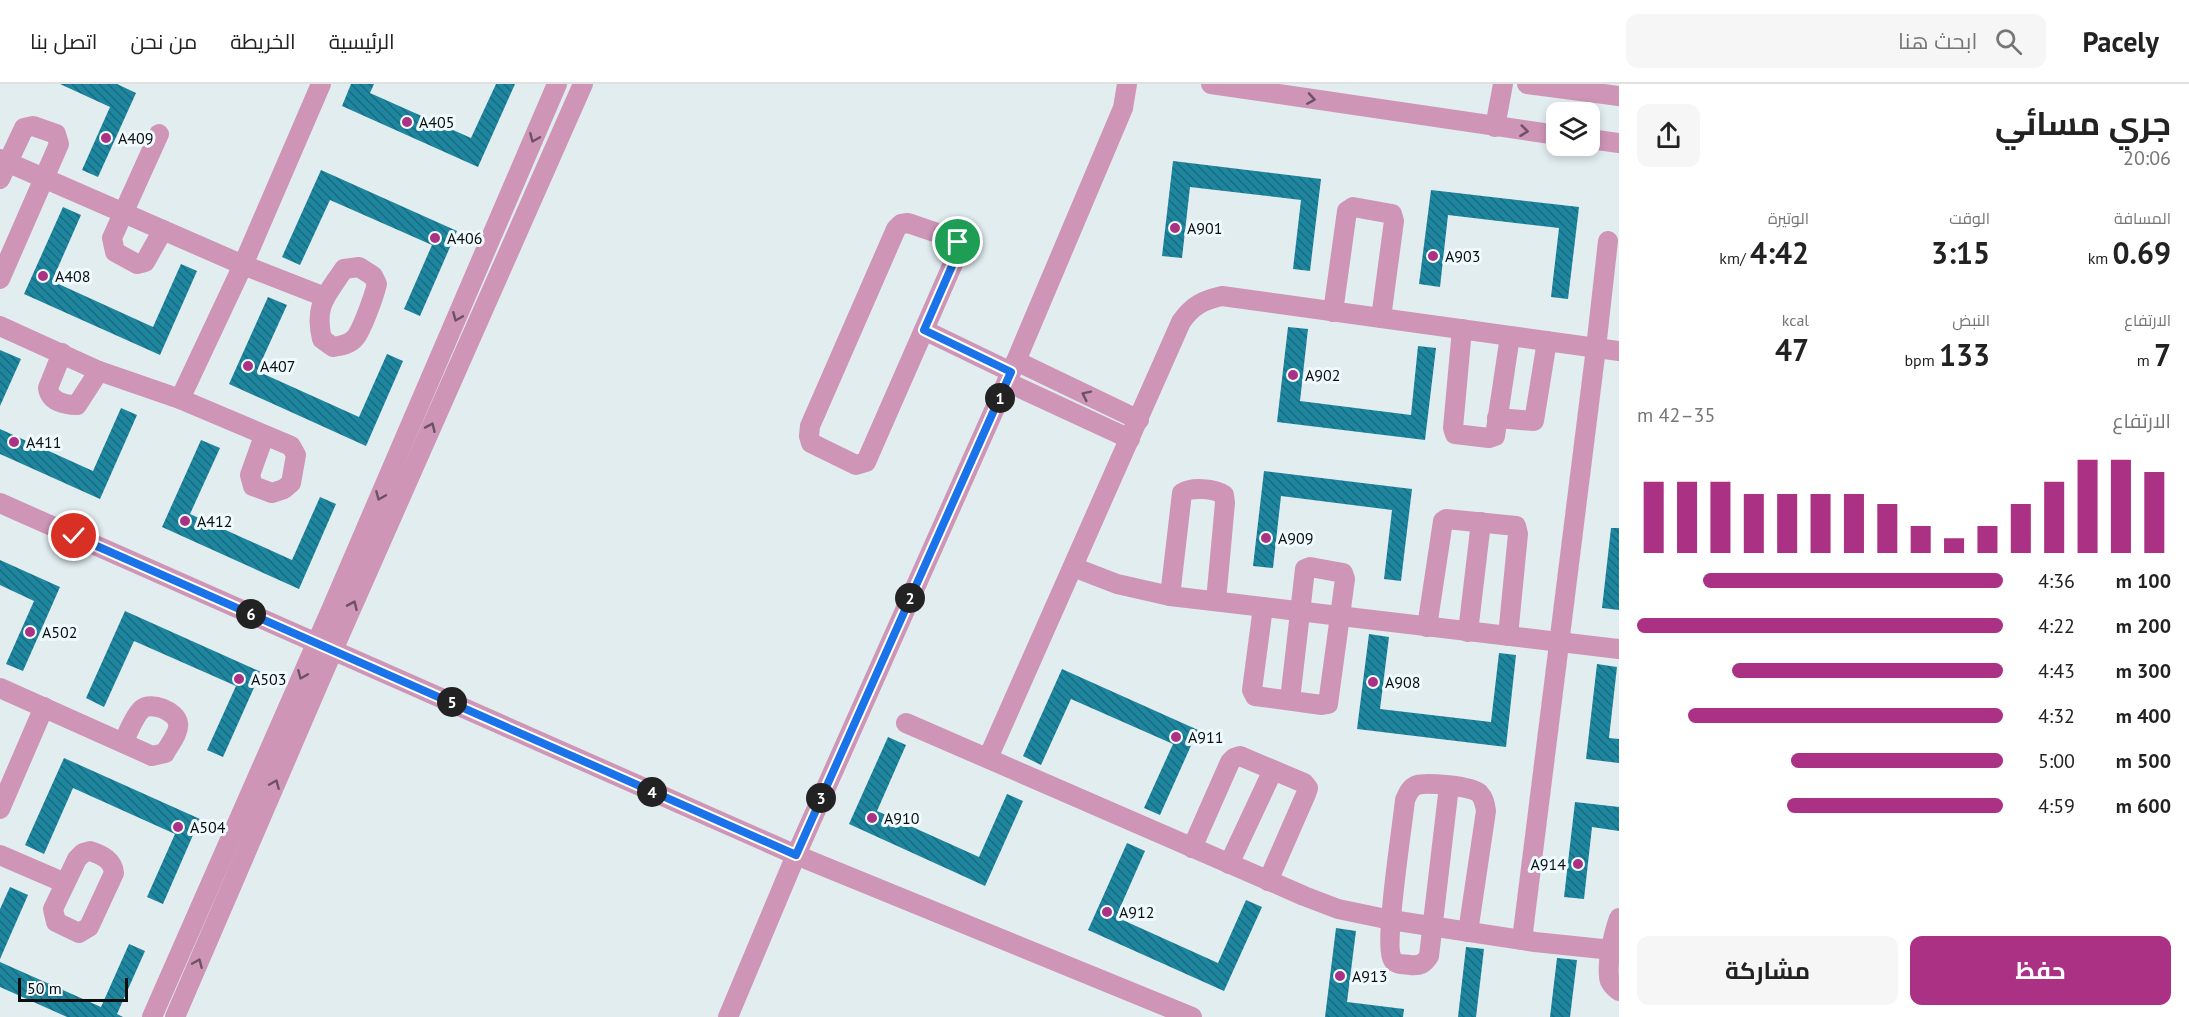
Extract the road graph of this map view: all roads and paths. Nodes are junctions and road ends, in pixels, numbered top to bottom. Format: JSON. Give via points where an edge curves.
{"nodes":[{"id":1,"x":321,"y":84,"type":"edge"},
{"id":2,"x":557,"y":84,"type":"edge"},
{"id":3,"x":583,"y":84,"type":"edge"},
{"id":4,"x":1127,"y":84,"type":"edge"},
{"id":5,"x":1211,"y":84,"type":"edge"},
{"id":6,"x":1503,"y":84,"type":"edge"},
{"id":7,"x":1527,"y":84,"type":"edge"},
{"id":8,"x":1619,"y":96,"type":"edge"},
{"id":9,"x":1495,"y":127,"type":"junction"},
{"id":10,"x":159,"y":134,"type":"dead end"},
{"id":11,"x":1546,"y":134,"type":"edge"},
{"id":12,"x":1600,"y":140,"type":"edge"},
{"id":13,"x":1619,"y":143,"type":"edge"},
{"id":14,"x":2,"y":166,"type":"edge"},
{"id":15,"x":43,"y":179,"type":"junction"},
{"id":16,"x":124,"y":213,"type":"junction"},
{"id":17,"x":163,"y":230,"type":"junction"},
{"id":18,"x":1608,"y":241,"type":"dead end"},
{"id":19,"x":243,"y":265,"type":"junction"},
{"id":20,"x":0,"y":279,"type":"edge"},
{"id":21,"x":325,"y":297,"type":"dead end"},
{"id":22,"x":1333,"y":312,"type":"junction"},
{"id":23,"x":1381,"y":318,"type":"junction"},
{"id":24,"x":0,"y":326,"type":"edge"},
{"id":25,"x":1462,"y":329,"type":"junction"},
{"id":26,"x":924,"y":330,"type":"junction"},
{"id":27,"x":1510,"y":336,"type":"junction"},
{"id":28,"x":1547,"y":341,"type":"junction"},
{"id":29,"x":1596,"y":348,"type":"junction"},
{"id":30,"x":1619,"y":351,"type":"edge"},
{"id":31,"x":62,"y":353,"type":"junction"},
{"id":32,"x":99,"y":371,"type":"junction"},
{"id":33,"x":1011,"y":372,"type":"junction"},
{"id":34,"x":180,"y":399,"type":"junction"},
{"id":35,"x":1497,"y":418,"type":"junction"},
{"id":36,"x":1138,"y":420,"type":"junction"},
{"id":37,"x":264,"y":436,"type":"dead end"},
{"id":38,"x":1130,"y":439,"type":"junction"},
{"id":39,"x":0,"y":503,"type":"edge"},
{"id":40,"x":1481,"y":522,"type":"junction"},
{"id":41,"x":1073,"y":567,"type":"junction"},
{"id":42,"x":1170,"y":596,"type":"junction"},
{"id":43,"x":1216,"y":601,"type":"junction"},
{"id":44,"x":1263,"y":607,"type":"junction"},
{"id":45,"x":1300,"y":612,"type":"junction"},
{"id":46,"x":1340,"y":617,"type":"junction"},
{"id":47,"x":1427,"y":627,"type":"junction"},
{"id":48,"x":1468,"y":632,"type":"junction"},
{"id":49,"x":1508,"y":636,"type":"junction"},
{"id":50,"x":1559,"y":642,"type":"junction"},
{"id":51,"x":324,"y":646,"type":"junction"},
{"id":52,"x":1619,"y":649,"type":"edge"},
{"id":53,"x":0,"y":688,"type":"edge"},
{"id":54,"x":1290,"y":700,"type":"junction"},
{"id":55,"x":44,"y":707,"type":"junction"},
{"id":56,"x":906,"y":723,"type":"dead end"},
{"id":57,"x":123,"y":742,"type":"dead end"},
{"id":58,"x":988,"y":758,"type":"junction"},
{"id":59,"x":1273,"y":770,"type":"junction"},
{"id":60,"x":1449,"y":786,"type":"junction"},
{"id":61,"x":0,"y":809,"type":"edge"},
{"id":62,"x":1192,"y":848,"type":"junction"},
{"id":63,"x":0,"y":855,"type":"edge"},
{"id":64,"x":796,"y":855,"type":"junction"},
{"id":65,"x":1229,"y":864,"type":"junction"},
{"id":66,"x":1268,"y":881,"type":"junction"},
{"id":67,"x":65,"y":883,"type":"dead end"},
{"id":68,"x":1619,"y":918,"type":"edge"},
{"id":69,"x":1391,"y":920,"type":"junction"},
{"id":70,"x":1434,"y":927,"type":"junction"},
{"id":71,"x":1468,"y":932,"type":"junction"},
{"id":72,"x":1522,"y":940,"type":"junction"},
{"id":73,"x":1612,"y":950,"type":"junction"},
{"id":74,"x":1619,"y":992,"type":"edge"},
{"id":75,"x":152,"y":1017,"type":"edge"},
{"id":76,"x":175,"y":1017,"type":"edge"},
{"id":77,"x":728,"y":1017,"type":"edge"},
{"id":78,"x":1192,"y":1017,"type":"edge"}],
"edges":[{"from":1,"to":19,"type":"street"},
{"from":2,"to":51,"type":"street","one_way":true},
{"from":51,"to":3,"type":"street","one_way":true},
{"from":4,"to":33,"type":"street","via":[[1123,108]]},
{"from":5,"to":9,"type":"street","one_way":true},
{"from":6,"to":9,"type":"street"},
{"from":7,"to":8,"type":"street"},
{"from":9,"to":11,"type":"street","one_way":true},
{"from":10,"to":16,"type":"street"},
{"from":12,"to":13,"type":"street"},
{"from":14,"to":15,"type":"street"},
{"from":14,"to":15,"type":"street","via":[[24,128],[33,126],[56,134],[58,144]]},
{"from":15,"to":16,"type":"street"},
{"from":15,"to":20,"type":"street"},
{"from":16,"to":17,"type":"street"},
{"from":16,"to":17,"type":"street","via":[[112,238],[114,252],[137,264],[145,262]]},
{"from":17,"to":19,"type":"street"},
{"from":18,"to":29,"type":"street"},
{"from":19,"to":21,"type":"street"},
{"from":19,"to":34,"type":"street"},
{"from":22,"to":23,"type":"street"},
{"from":22,"to":23,"type":"street","via":[[1347,211],[1353,207],[1392,214],[1394,221]]},
{"from":22,"to":36,"type":"street","via":[[1222,296],[1205,300],[1191,308],[1181,322]]},
{"from":23,"to":25,"type":"street"},
{"from":24,"to":31,"type":"street"},
{"from":25,"to":27,"type":"street"},
{"from":25,"to":35,"type":"street","via":[[1455,434],[1495,436]]},
{"from":26,"to":26,"type":"street","via":[[866,462],[856,465],[811,443],[810,426],[901,224],[908,223],[958,242],[959,250]]},
{"from":26,"to":33,"type":"street"},
{"from":27,"to":28,"type":"street"},
{"from":27,"to":35,"type":"street"},
{"from":28,"to":29,"type":"street"},
{"from":28,"to":35,"type":"street","via":[[1534,421]]},
{"from":29,"to":30,"type":"street"},
{"from":29,"to":50,"type":"street"},
{"from":31,"to":32,"type":"street"},
{"from":31,"to":32,"type":"street","via":[[48,388],[56,400],[77,405]]},
{"from":32,"to":34,"type":"street"},
{"from":36,"to":33,"type":"street","one_way":true},
{"from":33,"to":38,"type":"street"},
{"from":33,"to":64,"type":"street"},
{"from":34,"to":37,"type":"street"},
{"from":36,"to":38,"type":"street"},
{"from":38,"to":41,"type":"street"},
{"from":39,"to":51,"type":"street"},
{"from":40,"to":47,"type":"street","via":[[1443,521]]},
{"from":40,"to":48,"type":"street"},
{"from":40,"to":49,"type":"street","via":[[1518,529]]},
{"from":41,"to":42,"type":"street","via":[[1117,584]]},
{"from":41,"to":58,"type":"street"},
{"from":42,"to":43,"type":"street"},
{"from":42,"to":43,"type":"street","via":[[1182,493],[1218,491],[1224,495],[1225,503]]},
{"from":43,"to":44,"type":"street"},
{"from":44,"to":45,"type":"street"},
{"from":44,"to":54,"type":"street","via":[[1252,690],[1255,696]]},
{"from":45,"to":46,"type":"street"},
{"from":45,"to":46,"type":"street","via":[[1305,569],[1310,567],[1343,573]]},
{"from":45,"to":54,"type":"street"},
{"from":46,"to":47,"type":"street"},
{"from":46,"to":54,"type":"street","via":[[1328,704]]},
{"from":47,"to":48,"type":"street"},
{"from":48,"to":49,"type":"street"},
{"from":49,"to":50,"type":"street"},
{"from":50,"to":52,"type":"street"},
{"from":50,"to":72,"type":"street"},
{"from":51,"to":64,"type":"street"},
{"from":51,"to":75,"type":"street","one_way":true},
{"from":76,"to":51,"type":"street","one_way":true},
{"from":53,"to":55,"type":"street"},
{"from":55,"to":57,"type":"street"},
{"from":55,"to":61,"type":"street"},
{"from":56,"to":58,"type":"street"},
{"from":58,"to":62,"type":"street"},
{"from":59,"to":62,"type":"street","via":[[1240,756],[1234,758]]},
{"from":59,"to":65,"type":"street"},
{"from":59,"to":66,"type":"street","via":[[1304,783],[1308,789]]},
{"from":60,"to":69,"type":"street","via":[[1425,783],[1409,791],[1405,800]]},
{"from":60,"to":70,"type":"street"},
{"from":60,"to":71,"type":"street","via":[[1478,792],[1486,811]]},
{"from":62,"to":65,"type":"street"},
{"from":63,"to":67,"type":"street"},
{"from":64,"to":77,"type":"street"},
{"from":64,"to":78,"type":"street"},
{"from":65,"to":66,"type":"street"},
{"from":66,"to":69,"type":"street","via":[[1338,909]]},
{"from":68,"to":73,"type":"street"},
{"from":69,"to":70,"type":"street"},
{"from":69,"to":70,"type":"street","via":[[1390,954],[1400,964],[1424,963]]},
{"from":70,"to":71,"type":"street"},
{"from":71,"to":72,"type":"street"},
{"from":72,"to":73,"type":"street"},
{"from":73,"to":74,"type":"street","via":[[1608,976]]}]}
